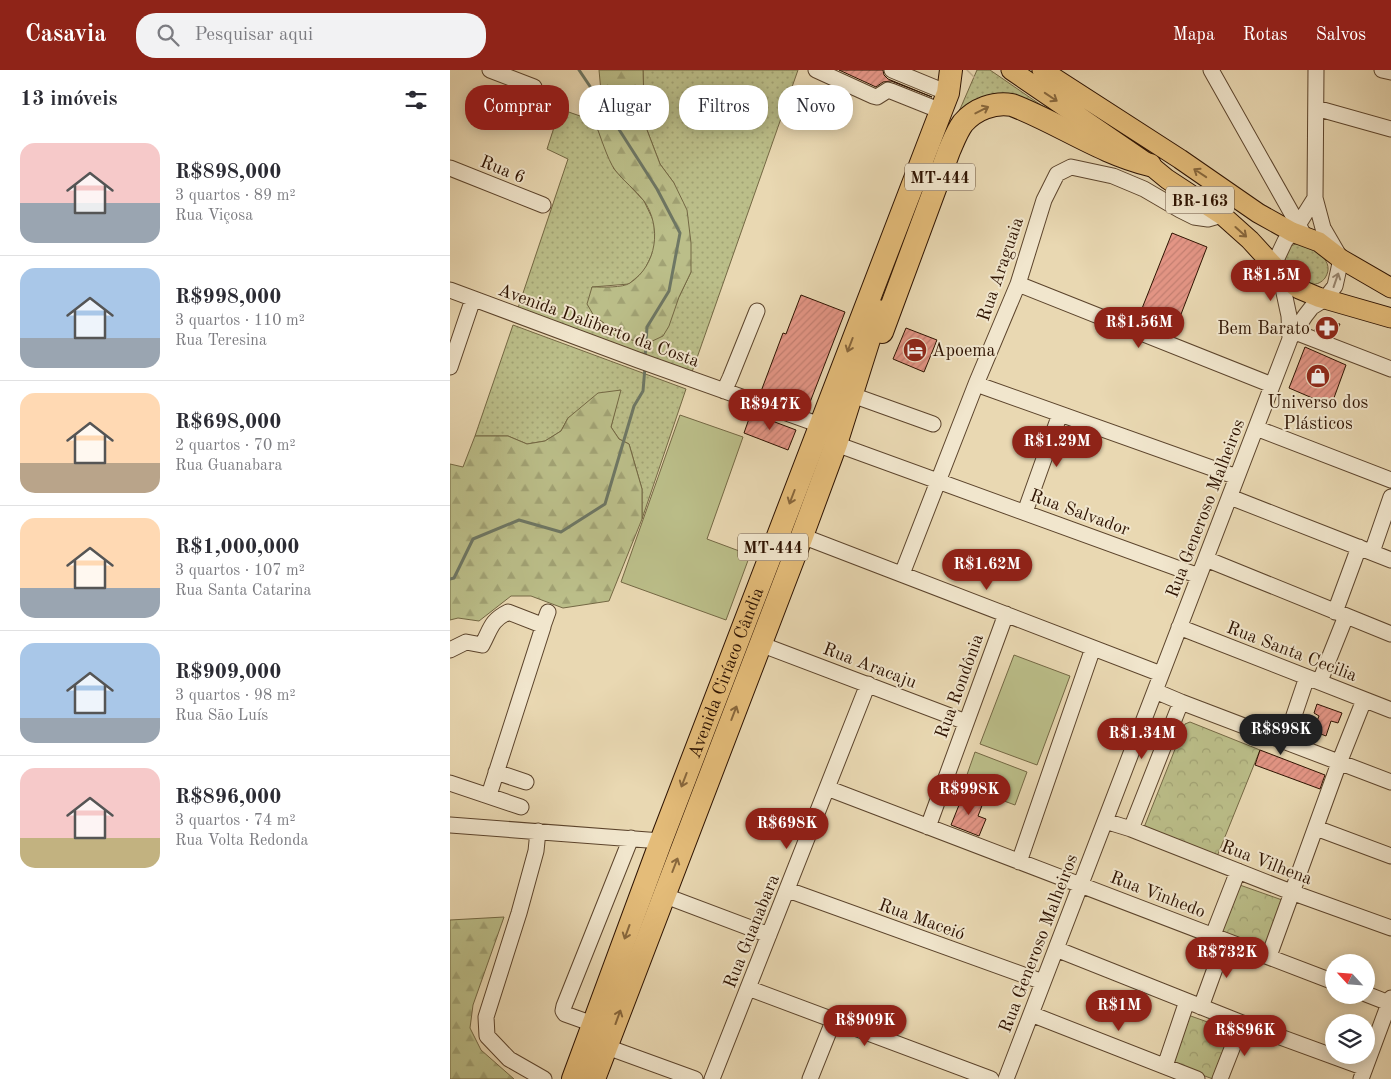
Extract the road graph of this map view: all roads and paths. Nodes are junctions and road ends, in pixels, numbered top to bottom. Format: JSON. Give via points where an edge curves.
{"nodes":[{"id":1,"x":490,"y":70,"type":"edge"},
{"id":2,"x":816,"y":70,"type":"edge"},
{"id":3,"x":892,"y":70,"type":"edge"},
{"id":4,"x":1011,"y":70,"type":"edge"},
{"id":5,"x":1042,"y":70,"type":"edge"},
{"id":6,"x":1211,"y":70,"type":"edge"},
{"id":7,"x":1316,"y":70,"type":"edge"},
{"id":8,"x":1382,"y":70,"type":"edge"},
{"id":9,"x":959,"y":71,"type":"edge"},
{"id":10,"x":1391,"y":72,"type":"edge"},
{"id":11,"x":529,"y":85,"type":"edge"},
{"id":12,"x":944,"y":102,"type":"junction"},
{"id":13,"x":1316,"y":108,"type":"junction"},
{"id":14,"x":1391,"y":128,"type":"edge"},
{"id":15,"x":450,"y":168,"type":"edge"},
{"id":16,"x":1158,"y":172,"type":"junction"},
{"id":17,"x":1144,"y":188,"type":"junction"},
{"id":18,"x":1315,"y":198,"type":"junction"},
{"id":19,"x":543,"y":205,"type":"dead end"},
{"id":20,"x":1222,"y":215,"type":"junction"},
{"id":21,"x":1298,"y":231,"type":"junction"},
{"id":22,"x":1341,"y":259,"type":"junction"},
{"id":23,"x":1276,"y":269,"type":"junction"},
{"id":24,"x":1018,"y":284,"type":"junction"},
{"id":25,"x":1391,"y":288,"type":"edge"},
{"id":26,"x":450,"y":290,"type":"edge"},
{"id":27,"x":473,"y":299,"type":"junction"},
{"id":28,"x":1325,"y":299,"type":"junction"},
{"id":29,"x":757,"y":311,"type":"dead end"},
{"id":30,"x":1391,"y":318,"type":"edge"},
{"id":31,"x":1292,"y":333,"type":"junction"},
{"id":32,"x":450,"y":367,"type":"edge"},
{"id":33,"x":1391,"y":368,"type":"edge"},
{"id":34,"x":976,"y":384,"type":"junction"},
{"id":35,"x":1272,"y":385,"type":"junction"},
{"id":36,"x":724,"y":391,"type":"junction"},
{"id":37,"x":855,"y":396,"type":"junction"},
{"id":38,"x":1060,"y":414,"type":"junction"},
{"id":39,"x":842,"y":422,"type":"junction"},
{"id":40,"x":933,"y":424,"type":"dead end"},
{"id":41,"x":820,"y":425,"type":"junction"},
{"id":42,"x":1256,"y":428,"type":"junction"},
{"id":43,"x":836,"y":444,"type":"junction"},
{"id":44,"x":1237,"y":477,"type":"junction"},
{"id":45,"x":1391,"y":480,"type":"edge"},
{"id":46,"x":939,"y":481,"type":"junction"},
{"id":47,"x":1230,"y":497,"type":"junction"},
{"id":48,"x":1391,"y":497,"type":"edge"},
{"id":49,"x":1025,"y":512,"type":"junction"},
{"id":50,"x":802,"y":536,"type":"junction"},
{"id":51,"x":1365,"y":550,"type":"junction"},
{"id":52,"x":1206,"y":559,"type":"junction"},
{"id":53,"x":1391,"y":560,"type":"edge"},
{"id":54,"x":902,"y":574,"type":"junction"},
{"id":55,"x":1199,"y":576,"type":"junction"},
{"id":56,"x":1006,"y":614,"type":"junction"},
{"id":57,"x":1340,"y":614,"type":"junction"},
{"id":58,"x":1180,"y":627,"type":"junction"},
{"id":59,"x":1390,"y":631,"type":"edge"},
{"id":60,"x":760,"y":644,"type":"junction"},
{"id":61,"x":1093,"y":648,"type":"junction"},
{"id":62,"x":450,"y":650,"type":"edge"},
{"id":63,"x":1161,"y":674,"type":"junction"},
{"id":64,"x":1314,"y":679,"type":"junction"},
{"id":65,"x":868,"y":684,"type":"junction"},
{"id":66,"x":1155,"y":691,"type":"junction"},
{"id":67,"x":1364,"y":700,"type":"junction"},
{"id":68,"x":1181,"y":702,"type":"junction"},
{"id":69,"x":1391,"y":710,"type":"edge"},
{"id":70,"x":966,"y":722,"type":"junction"},
{"id":71,"x":1285,"y":742,"type":"junction"},
{"id":72,"x":1339,"y":762,"type":"junction"},
{"id":73,"x":496,"y":772,"type":"junction"},
{"id":74,"x":526,"y":782,"type":"dead end"},
{"id":75,"x":1391,"y":782,"type":"edge"},
{"id":76,"x":450,"y":783,"type":"edge"},
{"id":77,"x":827,"y":788,"type":"junction"},
{"id":78,"x":488,"y":795,"type":"junction"},
{"id":79,"x":521,"y":807,"type":"dead end"},
{"id":80,"x":1105,"y":821,"type":"junction"},
{"id":81,"x":450,"y":826,"type":"edge"},
{"id":82,"x":928,"y":827,"type":"junction"},
{"id":83,"x":1316,"y":828,"type":"junction"},
{"id":84,"x":1131,"y":829,"type":"junction"},
{"id":85,"x":538,"y":831,"type":"junction"},
{"id":86,"x":631,"y":838,"type":"junction"},
{"id":87,"x":661,"y":841,"type":"junction"},
{"id":88,"x":1391,"y":856,"type":"edge"},
{"id":89,"x":1019,"y":862,"type":"junction"},
{"id":90,"x":1238,"y":871,"type":"junction"},
{"id":91,"x":1080,"y":885,"type":"junction"},
{"id":92,"x":788,"y":890,"type":"junction"},
{"id":93,"x":1292,"y":892,"type":"junction"},
{"id":94,"x":663,"y":895,"type":"junction"},
{"id":95,"x":1391,"y":928,"type":"edge"},
{"id":96,"x":769,"y":935,"type":"junction"},
{"id":97,"x":1219,"y":938,"type":"junction"},
{"id":98,"x":1056,"y":949,"type":"junction"},
{"id":99,"x":1269,"y":956,"type":"junction"},
{"id":100,"x":1325,"y":978,"type":"edge"},
{"id":101,"x":1043,"y":982,"type":"junction"},
{"id":102,"x":748,"y":988,"type":"junction"},
{"id":103,"x":1375,"y":997,"type":"edge"},
{"id":104,"x":1390,"y":1001,"type":"edge"},
{"id":105,"x":1194,"y":1004,"type":"junction"},
{"id":106,"x":1031,"y":1014,"type":"junction"},
{"id":107,"x":834,"y":1019,"type":"junction"},
{"id":108,"x":1242,"y":1023,"type":"junction"},
{"id":109,"x":593,"y":1024,"type":"junction"},
{"id":110,"x":607,"y":1047,"type":"junction"},
{"id":111,"x":1172,"y":1072,"type":"edge"},
{"id":112,"x":1363,"y":1074,"type":"edge"},
{"id":113,"x":544,"y":1079,"type":"edge"},
{"id":114,"x":573,"y":1079,"type":"edge"},
{"id":115,"x":594,"y":1079,"type":"edge"},
{"id":116,"x":695,"y":1079,"type":"edge"},
{"id":117,"x":712,"y":1079,"type":"edge"},
{"id":118,"x":810,"y":1079,"type":"edge"},
{"id":119,"x":991,"y":1079,"type":"edge"},
{"id":120,"x":1006,"y":1079,"type":"edge"},
{"id":121,"x":1197,"y":1079,"type":"edge"},
{"id":122,"x":1220,"y":1079,"type":"edge"}],
"edges":[{"from":1,"to":11,"type":"street"},
{"from":2,"to":12,"type":"street","via":[[873,96],[891,90]]},
{"from":3,"to":12,"type":"street"},
{"from":4,"to":16,"type":"main road","number":"BR-163","one_way":true},
{"from":21,"to":5,"type":"main road","number":"BR-163","one_way":true,"via":[[1258,213]]},
{"from":6,"to":21,"type":"street"},
{"from":7,"to":13,"type":"street"},
{"from":8,"to":10,"type":"street"},
{"from":9,"to":12,"type":"highway","name":"Avenida Ciríaco Cândia","number":"MT-444"},
{"from":9,"to":39,"type":"highway"},
{"from":12,"to":41,"type":"highway","name":"Avenida Ciríaco Cândia","number":"MT-444","one_way":true},
{"from":13,"to":14,"type":"street"},
{"from":13,"to":18,"type":"street"},
{"from":15,"to":19,"type":"street","name":"Rua 6"},
{"from":16,"to":17,"type":"street"},
{"from":16,"to":20,"type":"main road","number":"BR-163"},
{"from":37,"to":16,"type":"highway","number":"MT-444","one_way":true,"via":[[872,359],[949,151],[962,124],[970,116],[989,106],[1012,105]]},
{"from":17,"to":20,"type":"street","name":"Rua Araguaia","via":[[1194,217]]},
{"from":17,"to":24,"type":"street","name":"Rua Araguaia","via":[[1113,176],[1071,167],[1057,174],[1044,200]]},
{"from":18,"to":21,"type":"street"},
{"from":18,"to":22,"type":"street","via":[[1320,222]]},
{"from":20,"to":23,"type":"main road","number":"BR-163","one_way":true},
{"from":21,"to":22,"type":"main road","number":"BR-163"},
{"from":21,"to":23,"type":"street","via":[[1280,249]]},
{"from":22,"to":25,"type":"main road","number":"BR-163"},
{"from":28,"to":22,"type":"street","one_way":true,"via":[[1335,286]]},
{"from":23,"to":28,"type":"main road","number":"BR-163","via":[[1299,289]]},
{"from":23,"to":31,"type":"street"},
{"from":24,"to":34,"type":"street","name":"Rua Araguaia"},
{"from":24,"to":35,"type":"street"},
{"from":26,"to":27,"type":"street","name":"Avenida Daliberto da Costa"},
{"from":27,"to":32,"type":"street"},
{"from":27,"to":36,"type":"street","name":"Avenida Daliberto da Costa"},
{"from":28,"to":30,"type":"main road","number":"BR-163"},
{"from":28,"to":31,"type":"street","name":"Rua Generoso Malheiros","via":[[1312,307]]},
{"from":29,"to":36,"type":"street"},
{"from":31,"to":33,"type":"street"},
{"from":31,"to":35,"type":"street","name":"Rua Generoso Malheiros"},
{"from":34,"to":38,"type":"street"},
{"from":34,"to":46,"type":"street","name":"Rua Araguaia"},
{"from":35,"to":42,"type":"street","name":"Rua Generoso Malheiros"},
{"from":36,"to":41,"type":"street","name":"Avenida Daliberto da Costa"},
{"from":37,"to":39,"type":"highway","number":"MT-444"},
{"from":37,"to":40,"type":"street"},
{"from":38,"to":44,"type":"street"},
{"from":38,"to":49,"type":"street"},
{"from":39,"to":43,"type":"highway","name":"Avenida Ciríaco Cândia","number":"MT-444"},
{"from":41,"to":87,"type":"highway","name":"Avenida Ciríaco Cândia","number":"MT-444","one_way":true},
{"from":42,"to":44,"type":"street","name":"Rua Generoso Malheiros"},
{"from":42,"to":45,"type":"street"},
{"from":43,"to":46,"type":"street","name":"Rua Salvador"},
{"from":43,"to":50,"type":"highway","name":"Avenida Ciríaco Cândia","number":"MT-444"},
{"from":44,"to":47,"type":"street","name":"Rua Generoso Malheiros"},
{"from":46,"to":49,"type":"street","name":"Rua Salvador"},
{"from":46,"to":54,"type":"street","name":"Rua Araguaia"},
{"from":47,"to":51,"type":"street"},
{"from":47,"to":52,"type":"street","name":"Rua Generoso Malheiros"},
{"from":48,"to":51,"type":"street"},
{"from":49,"to":55,"type":"street","name":"Rua Salvador"},
{"from":50,"to":54,"type":"street"},
{"from":50,"to":60,"type":"highway","name":"Avenida Ciríaco Cândia","number":"MT-444"},
{"from":51,"to":53,"type":"street"},
{"from":51,"to":57,"type":"street"},
{"from":52,"to":55,"type":"street","name":"Rua Generoso Malheiros"},
{"from":52,"to":57,"type":"street"},
{"from":54,"to":56,"type":"street"},
{"from":55,"to":58,"type":"street","name":"Rua Generoso Malheiros"},
{"from":56,"to":61,"type":"street"},
{"from":56,"to":70,"type":"street","name":"Rua Rondônia"},
{"from":57,"to":59,"type":"street"},
{"from":57,"to":64,"type":"street"},
{"from":58,"to":63,"type":"street","name":"Rua Generoso Malheiros"},
{"from":58,"to":64,"type":"street","name":"Rua Santa Cecilia"},
{"from":60,"to":65,"type":"street","name":"Rua Aracaju"},
{"from":94,"to":60,"type":"highway","name":"Avenida Ciríaco Cândia","number":"MT-444","one_way":true},
{"from":61,"to":63,"type":"street"},
{"from":61,"to":89,"type":"street"},
{"from":62,"to":73,"type":"street","via":[[468,642],[482,645],[490,626],[508,612],[545,619]]},
{"from":63,"to":66,"type":"street","name":"Rua Generoso Malheiros"},
{"from":64,"to":67,"type":"street","name":"Rua Santa Cecilia"},
{"from":64,"to":71,"type":"street"},
{"from":65,"to":70,"type":"street","name":"Rua Aracaju"},
{"from":65,"to":77,"type":"street","name":"Rua Guanabara"},
{"from":66,"to":68,"type":"street"},
{"from":66,"to":80,"type":"street","name":"Rua Generoso Malheiros"},
{"from":67,"to":69,"type":"street","name":"Rua Santa Cecilia"},
{"from":67,"to":72,"type":"street"},
{"from":68,"to":71,"type":"street"},
{"from":68,"to":84,"type":"street"},
{"from":70,"to":82,"type":"street","name":"Rua Rondônia"},
{"from":71,"to":72,"type":"street"},
{"from":72,"to":75,"type":"street"},
{"from":72,"to":83,"type":"street"},
{"from":73,"to":74,"type":"street"},
{"from":73,"to":78,"type":"street"},
{"from":76,"to":78,"type":"street"},
{"from":77,"to":82,"type":"street","name":"Rua Vinhedo"},
{"from":77,"to":92,"type":"street","name":"Rua Guanabara"},
{"from":78,"to":79,"type":"street"},
{"from":80,"to":84,"type":"street"},
{"from":80,"to":91,"type":"street","name":"Rua Generoso Malheiros"},
{"from":81,"to":85,"type":"street"},
{"from":82,"to":89,"type":"street","name":"Rua Vinhedo"},
{"from":83,"to":88,"type":"street"},
{"from":83,"to":93,"type":"street"},
{"from":84,"to":90,"type":"street","name":"Rua Vilhena"},
{"from":85,"to":86,"type":"street"},
{"from":85,"to":113,"type":"street","via":[[519,913],[486,1017],[487,1036],[509,1059]]},
{"from":86,"to":87,"type":"street"},
{"from":86,"to":109,"type":"street","via":[[564,1006],[565,1014]]},
{"from":87,"to":109,"type":"highway","name":"Avenida Ciríaco Cândia","number":"MT-444","one_way":true},
{"from":89,"to":91,"type":"street","name":"Rua Vinhedo"},
{"from":90,"to":93,"type":"street","name":"Rua Vilhena"},
{"from":90,"to":97,"type":"street"},
{"from":91,"to":97,"type":"street","name":"Rua Vinhedo"},
{"from":91,"to":98,"type":"street","name":"Rua Generoso Malheiros"},
{"from":92,"to":96,"type":"street","name":"Rua Guanabara"},
{"from":92,"to":101,"type":"street","name":"Rua Maceió"},
{"from":93,"to":95,"type":"street","name":"Rua Vilhena"},
{"from":93,"to":99,"type":"street"},
{"from":94,"to":96,"type":"street"},
{"from":110,"to":94,"type":"highway","name":"Avenida Ciríaco Cândia","number":"MT-444","one_way":true},
{"from":96,"to":102,"type":"street","name":"Rua Guanabara"},
{"from":97,"to":99,"type":"street","name":"Rua Vinhedo"},
{"from":97,"to":105,"type":"street"},
{"from":98,"to":101,"type":"street","name":"Rua Generoso Malheiros"},
{"from":98,"to":105,"type":"street"},
{"from":99,"to":100,"type":"street","name":"Rua Vinhedo"},
{"from":101,"to":106,"type":"street","name":"Rua Generoso Malheiros"},
{"from":102,"to":107,"type":"street"},
{"from":102,"to":117,"type":"street","name":"Rua Guanabara"},
{"from":103,"to":104,"type":"street"},
{"from":104,"to":112,"type":"street"},
{"from":105,"to":108,"type":"street"},
{"from":105,"to":111,"type":"street"},
{"from":106,"to":111,"type":"street"},
{"from":106,"to":120,"type":"street","name":"Rua Generoso Malheiros"},
{"from":107,"to":118,"type":"street"},
{"from":107,"to":119,"type":"street"},
{"from":108,"to":112,"type":"street"},
{"from":108,"to":122,"type":"street"},
{"from":109,"to":114,"type":"highway","name":"Avenida Ciríaco Cândia","number":"MT-444"},
{"from":110,"to":115,"type":"highway","name":"Avenida Ciríaco Cândia","number":"MT-444"},
{"from":110,"to":116,"type":"street"},
{"from":111,"to":121,"type":"street"}]}
